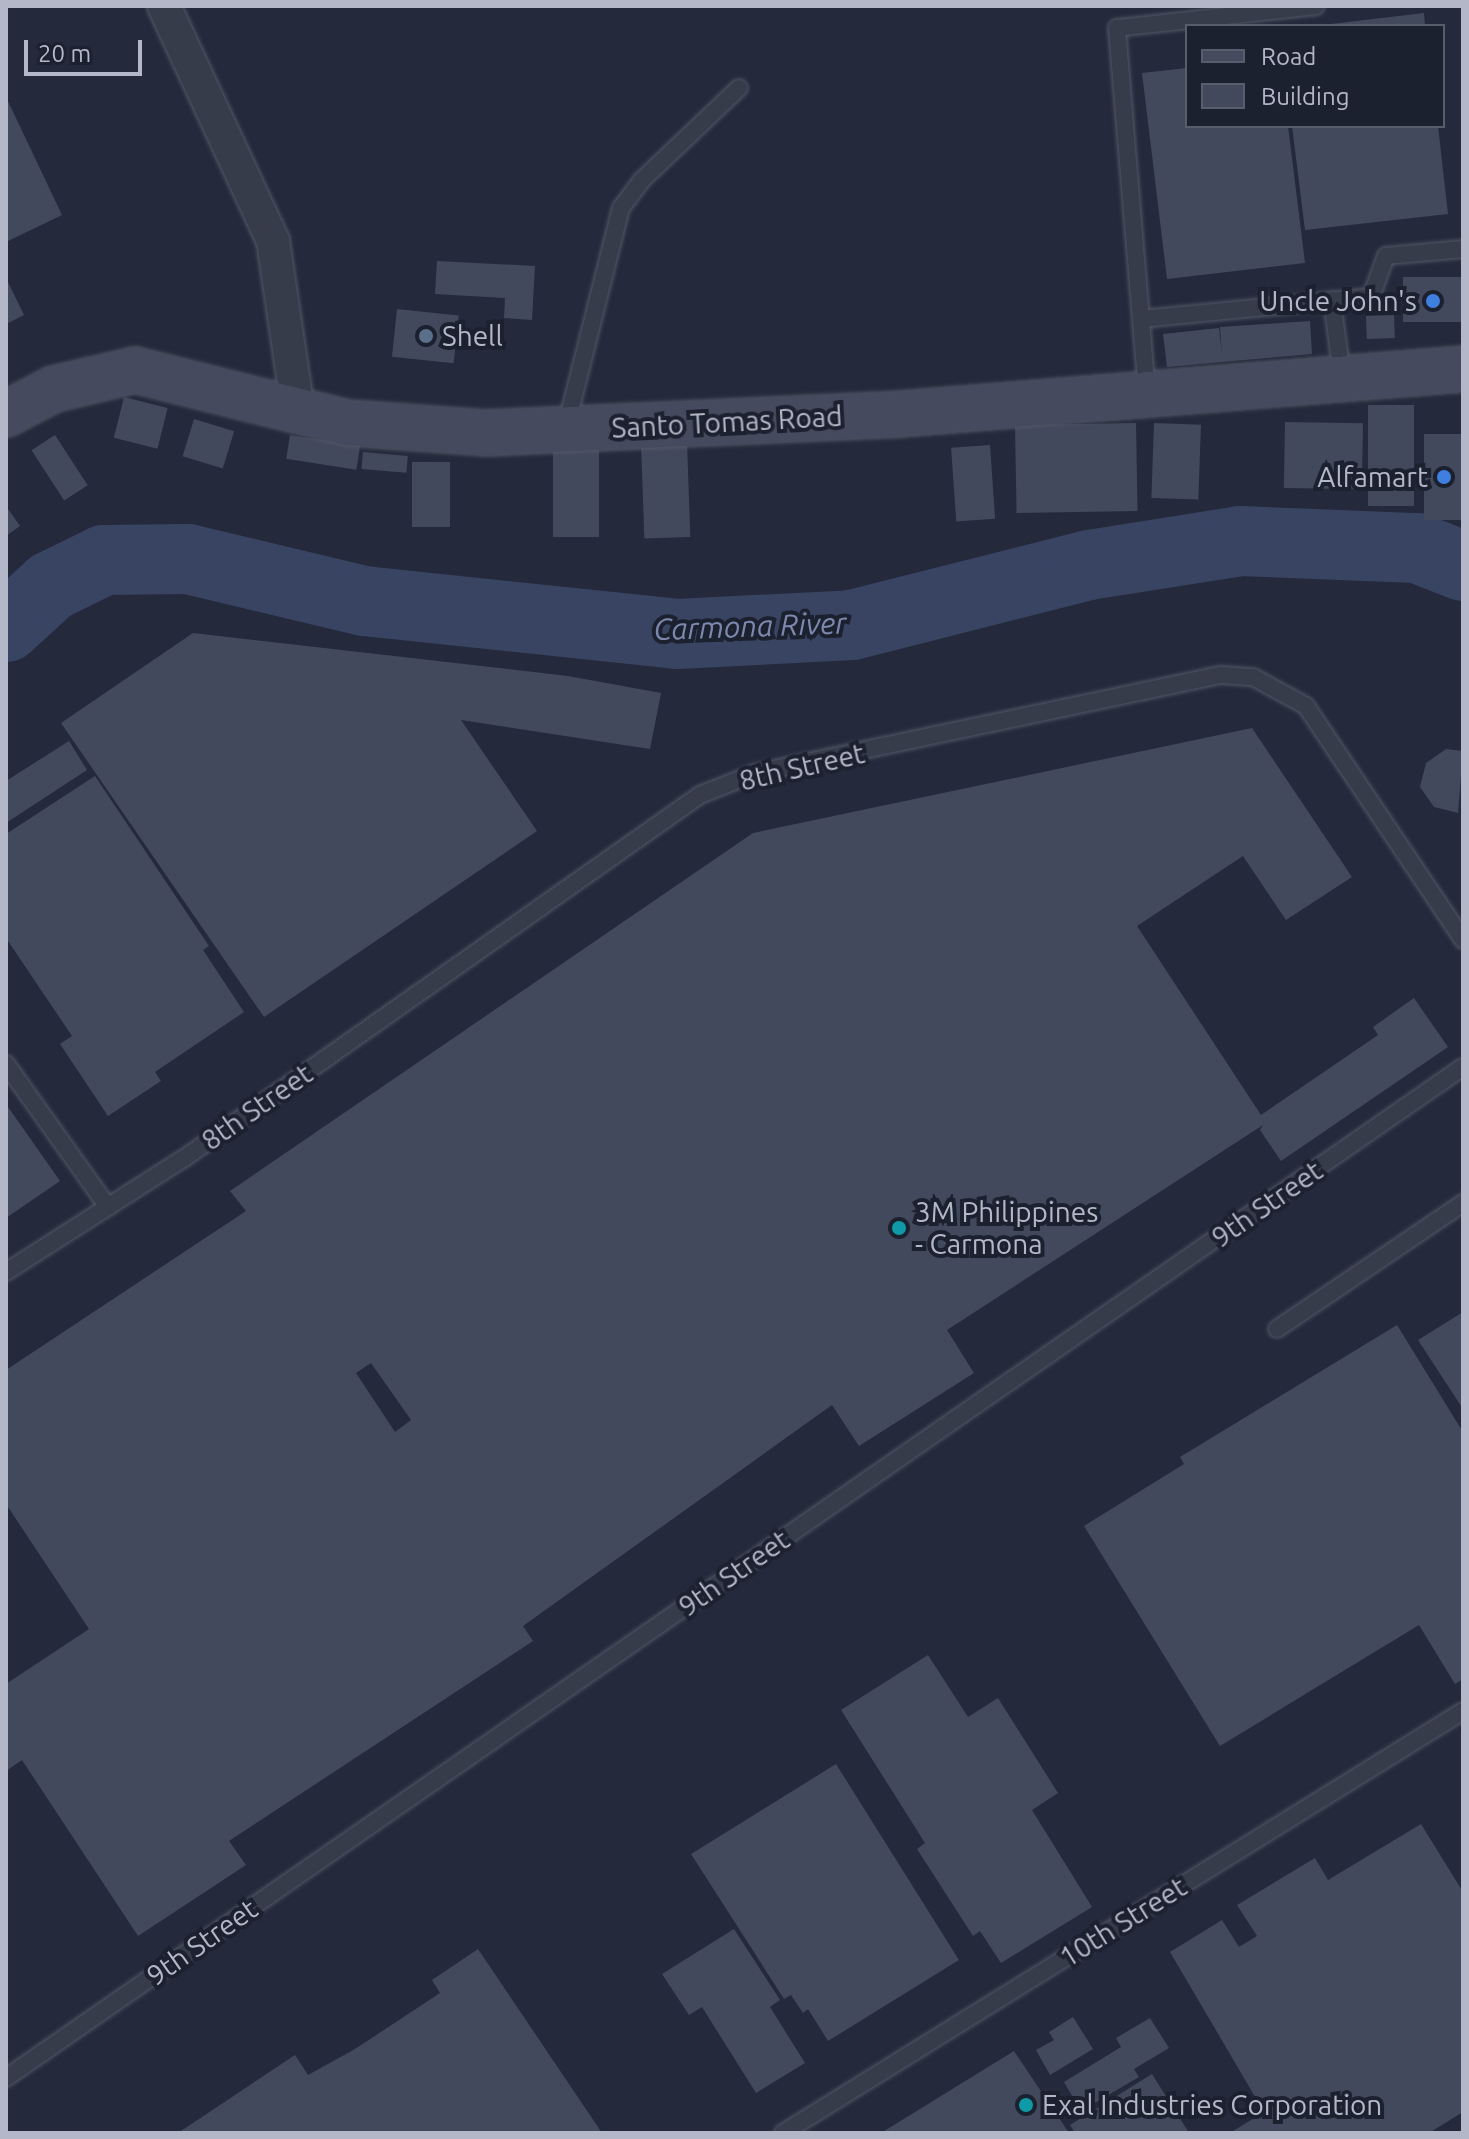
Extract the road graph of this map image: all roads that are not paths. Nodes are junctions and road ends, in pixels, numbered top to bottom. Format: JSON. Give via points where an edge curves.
{"nodes":[{"id":1,"x":1316,"y":6,"type":"edge"},
{"id":2,"x":167,"y":7,"type":"edge"},
{"id":3,"x":739,"y":88,"type":"dead end"},
{"id":4,"x":1463,"y":249,"type":"edge"},
{"id":5,"x":1332,"y":300,"type":"junction"},
{"id":6,"x":1141,"y":319,"type":"junction"},
{"id":7,"x":1463,"y":369,"type":"edge"},
{"id":8,"x":1342,"y":377,"type":"junction"},
{"id":9,"x":1147,"y":396,"type":"junction"},
{"id":10,"x":298,"y":411,"type":"junction"},
{"id":11,"x":6,"y":414,"type":"edge"},
{"id":12,"x":565,"y":429,"type":"junction"},
{"id":13,"x":1463,"y":940,"type":"edge"},
{"id":14,"x":6,"y":1064,"type":"edge"},
{"id":15,"x":1463,"y":1067,"type":"edge"},
{"id":16,"x":1463,"y":1203,"type":"edge"},
{"id":17,"x":108,"y":1207,"type":"junction"},
{"id":18,"x":6,"y":1272,"type":"edge"},
{"id":19,"x":1277,"y":1329,"type":"dead end"},
{"id":20,"x":1463,"y":1711,"type":"edge"},
{"id":21,"x":6,"y":2078,"type":"edge"},
{"id":22,"x":783,"y":2133,"type":"edge"}],
"edges":[{"from":1,"to":6,"type":"lane","via":[[1117,28]]},
{"from":2,"to":10,"type":"street","via":[[273,241]]},
{"from":3,"to":12,"type":"lane","via":[[621,208]]},
{"from":4,"to":5,"type":"lane","via":[[1386,256],[1371,297]]},
{"from":5,"to":6,"type":"lane"},
{"from":5,"to":8,"type":"lane"},
{"from":6,"to":9,"type":"lane"},
{"from":7,"to":8,"type":"street","name":"Santo Tomas Road"},
{"from":8,"to":9,"type":"street","name":"Santo Tomas Road"},
{"from":9,"to":12,"type":"street","name":"Santo Tomas Road"},
{"from":10,"to":11,"type":"street","name":"Santo Tomas Road","via":[[135,370],[54,389]]},
{"from":10,"to":12,"type":"street","name":"Santo Tomas Road","via":[[431,433]]},
{"from":13,"to":17,"type":"lane","name":"8th Street","via":[[1306,706],[1273,683],[1222,675],[755,773],[700,795]]},
{"from":14,"to":17,"type":"lane"},
{"from":15,"to":21,"type":"lane","name":"9th Street"},
{"from":16,"to":19,"type":"lane"},
{"from":17,"to":18,"type":"lane","name":"8th Street"},
{"from":20,"to":22,"type":"lane","name":"10th Street"}]}
